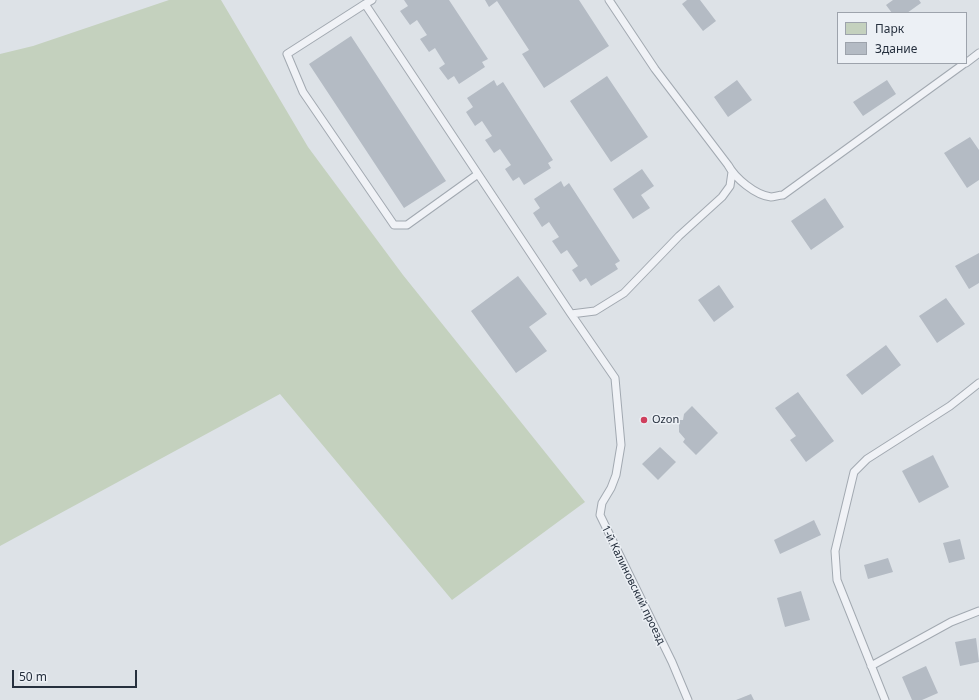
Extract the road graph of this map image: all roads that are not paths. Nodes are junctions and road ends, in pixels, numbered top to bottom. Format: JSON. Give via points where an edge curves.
{"nodes":[{"id":1,"x":609,"y":0,"type":"edge"},
{"id":2,"x":369,"y":2,"type":"edge"},
{"id":3,"x":979,"y":53,"type":"edge"},
{"id":4,"x":967,"y":62,"type":"edge"},
{"id":5,"x":965,"y":64,"type":"edge"},
{"id":6,"x":732,"y":172,"type":"junction"},
{"id":7,"x":478,"y":174,"type":"junction"},
{"id":8,"x":571,"y":314,"type":"junction"},
{"id":9,"x":979,"y":383,"type":"edge"},
{"id":10,"x":979,"y":611,"type":"edge"},
{"id":11,"x":871,"y":666,"type":"junction"},
{"id":12,"x":688,"y":700,"type":"edge"},
{"id":13,"x":885,"y":700,"type":"edge"}],
"edges":[{"from":1,"to":6,"type":"lane","via":[[655,69]]},
{"from":2,"to":7,"type":"lane","name":"1-й Калиновский проезд"},
{"from":2,"to":7,"type":"lane","via":[[287,54],[303,92],[394,225],[407,224]]},
{"from":3,"to":4,"type":"lane"},
{"from":5,"to":6,"type":"lane","via":[[783,195],[770,197],[757,192]]},
{"from":6,"to":8,"type":"lane","via":[[730,186],[722,197],[624,292],[595,311]]},
{"from":7,"to":8,"type":"lane","name":"1-й Калиновский проезд"},
{"from":8,"to":12,"type":"lane","name":"1-й Калиновский проезд","via":[[615,378],[621,445],[616,475],[602,502],[600,515]]},
{"from":9,"to":11,"type":"lane","via":[[950,406],[867,459],[854,472],[835,551],[837,580]]},
{"from":10,"to":11,"type":"lane","via":[[951,622]]},
{"from":11,"to":13,"type":"lane"}]}
